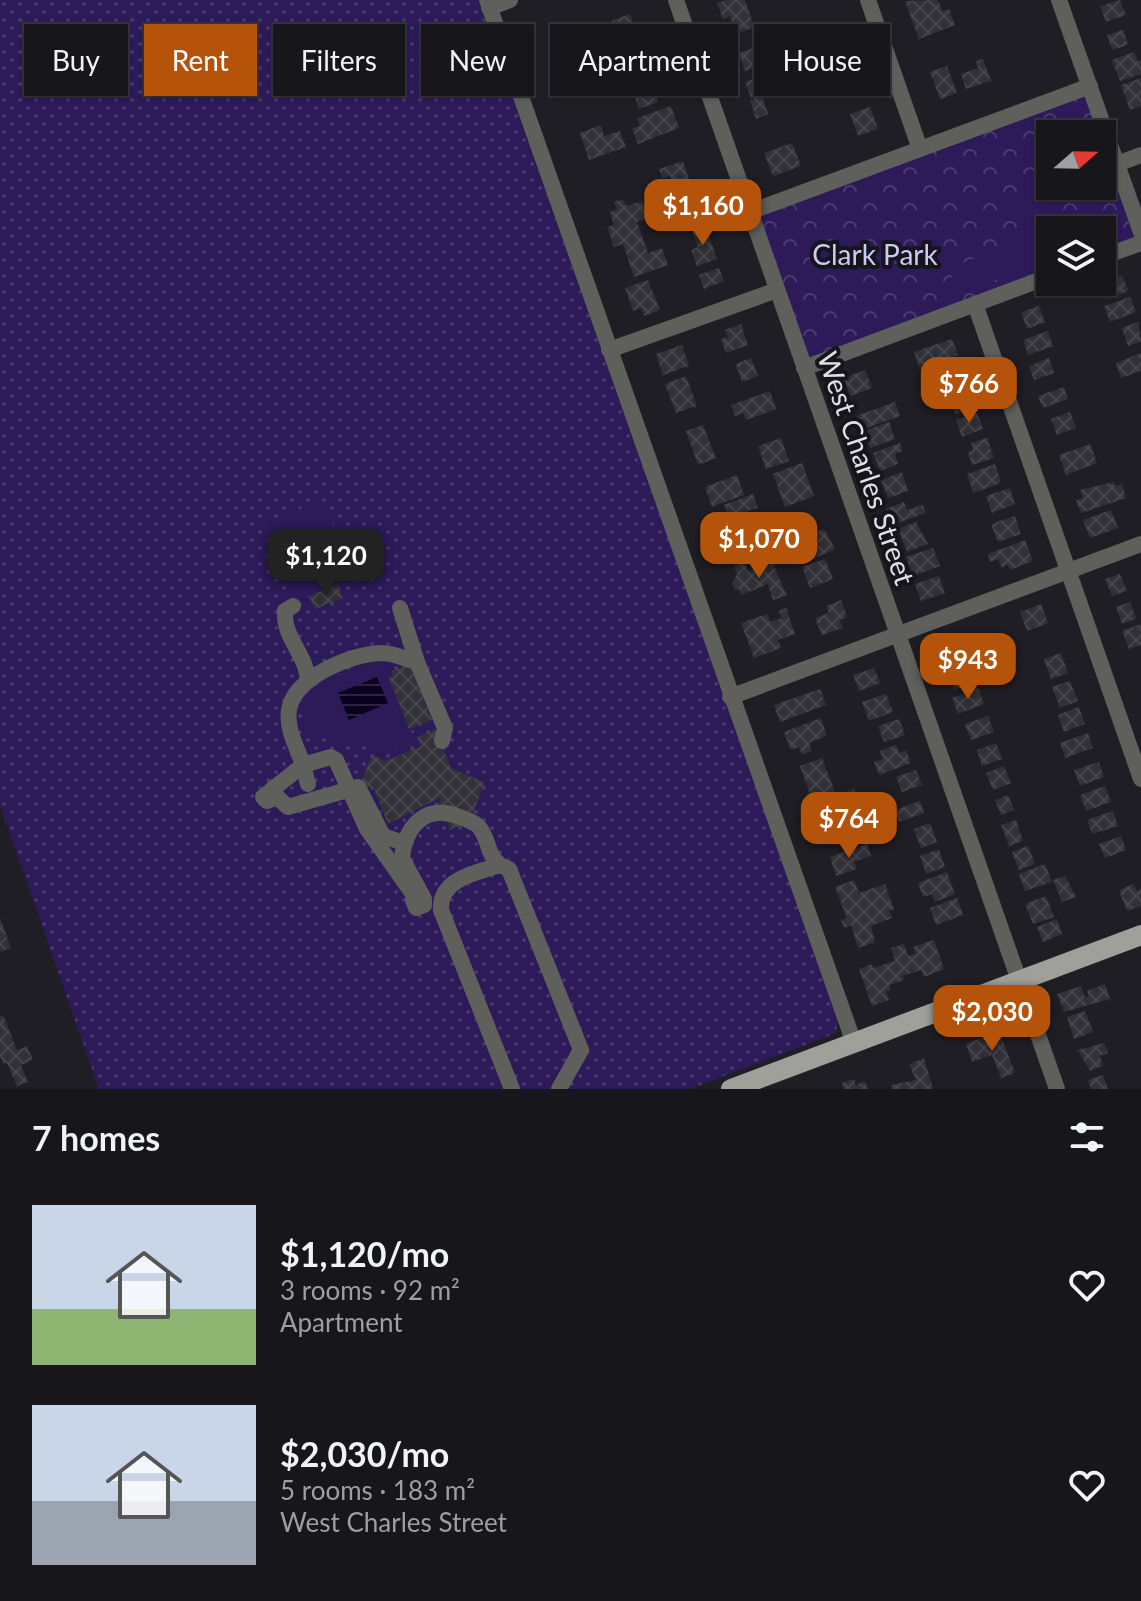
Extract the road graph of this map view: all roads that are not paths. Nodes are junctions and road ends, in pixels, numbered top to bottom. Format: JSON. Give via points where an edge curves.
{"nodes":[{"id":1,"x":510,"y":0,"type":"edge"},
{"id":2,"x":676,"y":0,"type":"edge"},
{"id":3,"x":868,"y":0,"type":"edge"},
{"id":4,"x":1059,"y":0,"type":"edge"},
{"id":5,"x":488,"y":4,"type":"edge"},
{"id":6,"x":1090,"y":86,"type":"junction"},
{"id":7,"x":920,"y":149,"type":"junction"},
{"id":8,"x":1141,"y":155,"type":"edge"},
{"id":9,"x":1117,"y":164,"type":"junction"},
{"id":10,"x":750,"y":212,"type":"junction"},
{"id":11,"x":1141,"y":232,"type":"edge"},
{"id":12,"x":1141,"y":243,"type":"edge"},
{"id":13,"x":1116,"y":252,"type":"edge"},
{"id":14,"x":1036,"y":281,"type":"edge"},
{"id":15,"x":777,"y":290,"type":"junction"},
{"id":16,"x":975,"y":304,"type":"junction"},
{"id":17,"x":609,"y":350,"type":"junction"},
{"id":18,"x":804,"y":368,"type":"junction"},
{"id":19,"x":1141,"y":544,"type":"edge"},
{"id":20,"x":1068,"y":571,"type":"junction"},
{"id":21,"x":293,"y":606,"type":"dead end"},
{"id":22,"x":400,"y":608,"type":"dead end"},
{"id":23,"x":898,"y":634,"type":"junction"},
{"id":24,"x":417,"y":662,"type":"junction"},
{"id":25,"x":308,"y":681,"type":"junction"},
{"id":26,"x":730,"y":697,"type":"junction"},
{"id":27,"x":442,"y":741,"type":"dead end"},
{"id":28,"x":303,"y":765,"type":"junction"},
{"id":29,"x":1141,"y":779,"type":"edge"},
{"id":30,"x":308,"y":784,"type":"dead end"},
{"id":31,"x":350,"y":789,"type":"junction"},
{"id":32,"x":404,"y":843,"type":"junction"},
{"id":33,"x":500,"y":865,"type":"junction"},
{"id":34,"x":1141,"y":935,"type":"edge"},
{"id":35,"x":1019,"y":981,"type":"junction"},
{"id":36,"x":854,"y":1043,"type":"junction"},
{"id":37,"x":774,"y":1081,"type":"edge"},
{"id":38,"x":512,"y":1089,"type":"edge"},
{"id":39,"x":559,"y":1089,"type":"edge"},
{"id":40,"x":731,"y":1089,"type":"edge"},
{"id":41,"x":1057,"y":1089,"type":"edge"}],
"edges":[{"from":1,"to":5,"type":"street"},
{"from":2,"to":10,"type":"street","name":"West Charles Street"},
{"from":3,"to":7,"type":"street"},
{"from":4,"to":6,"type":"street"},
{"from":5,"to":17,"type":"street"},
{"from":6,"to":7,"type":"street"},
{"from":6,"to":9,"type":"street"},
{"from":7,"to":10,"type":"street"},
{"from":8,"to":9,"type":"street"},
{"from":9,"to":11,"type":"street"},
{"from":10,"to":15,"type":"street","name":"West Charles Street"},
{"from":12,"to":13,"type":"street"},
{"from":14,"to":16,"type":"street"},
{"from":15,"to":17,"type":"street"},
{"from":15,"to":18,"type":"street","name":"West Charles Street"},
{"from":16,"to":18,"type":"street"},
{"from":16,"to":20,"type":"street"},
{"from":17,"to":26,"type":"street"},
{"from":18,"to":23,"type":"street","name":"West Charles Street"},
{"from":19,"to":20,"type":"street"},
{"from":20,"to":23,"type":"street"},
{"from":20,"to":29,"type":"street"},
{"from":21,"to":25,"type":"street","via":[[285,611],[284,622],[307,666]]},
{"from":22,"to":24,"type":"street"},
{"from":23,"to":26,"type":"street"},
{"from":23,"to":35,"type":"street","name":"West Charles Street"},
{"from":24,"to":25,"type":"street","via":[[390,654],[364,656]]},
{"from":24,"to":27,"type":"street","via":[[445,728]]},
{"from":25,"to":28,"type":"street","via":[[289,708],[289,727]]},
{"from":26,"to":36,"type":"street"},
{"from":28,"to":30,"type":"street"},
{"from":28,"to":31,"type":"street","via":[[331,757]]},
{"from":28,"to":31,"type":"street","via":[[276,792],[288,807]]},
{"from":31,"to":32,"type":"street","via":[[358,787],[365,795],[383,836]]},
{"from":31,"to":32,"type":"street","via":[[367,829],[420,898],[402,858]]},
{"from":32,"to":33,"type":"street","via":[[417,821],[436,811],[447,812],[478,826],[489,857]]},
{"from":33,"to":38,"type":"street","via":[[446,887],[440,897]]},
{"from":33,"to":39,"type":"street","via":[[509,869],[581,1050]]},
{"from":34,"to":35,"type":"main road"},
{"from":35,"to":36,"type":"main road"},
{"from":35,"to":41,"type":"street","name":"West Charles Street"},
{"from":36,"to":37,"type":"main road"},
{"from":37,"to":40,"type":"main road"}]}
